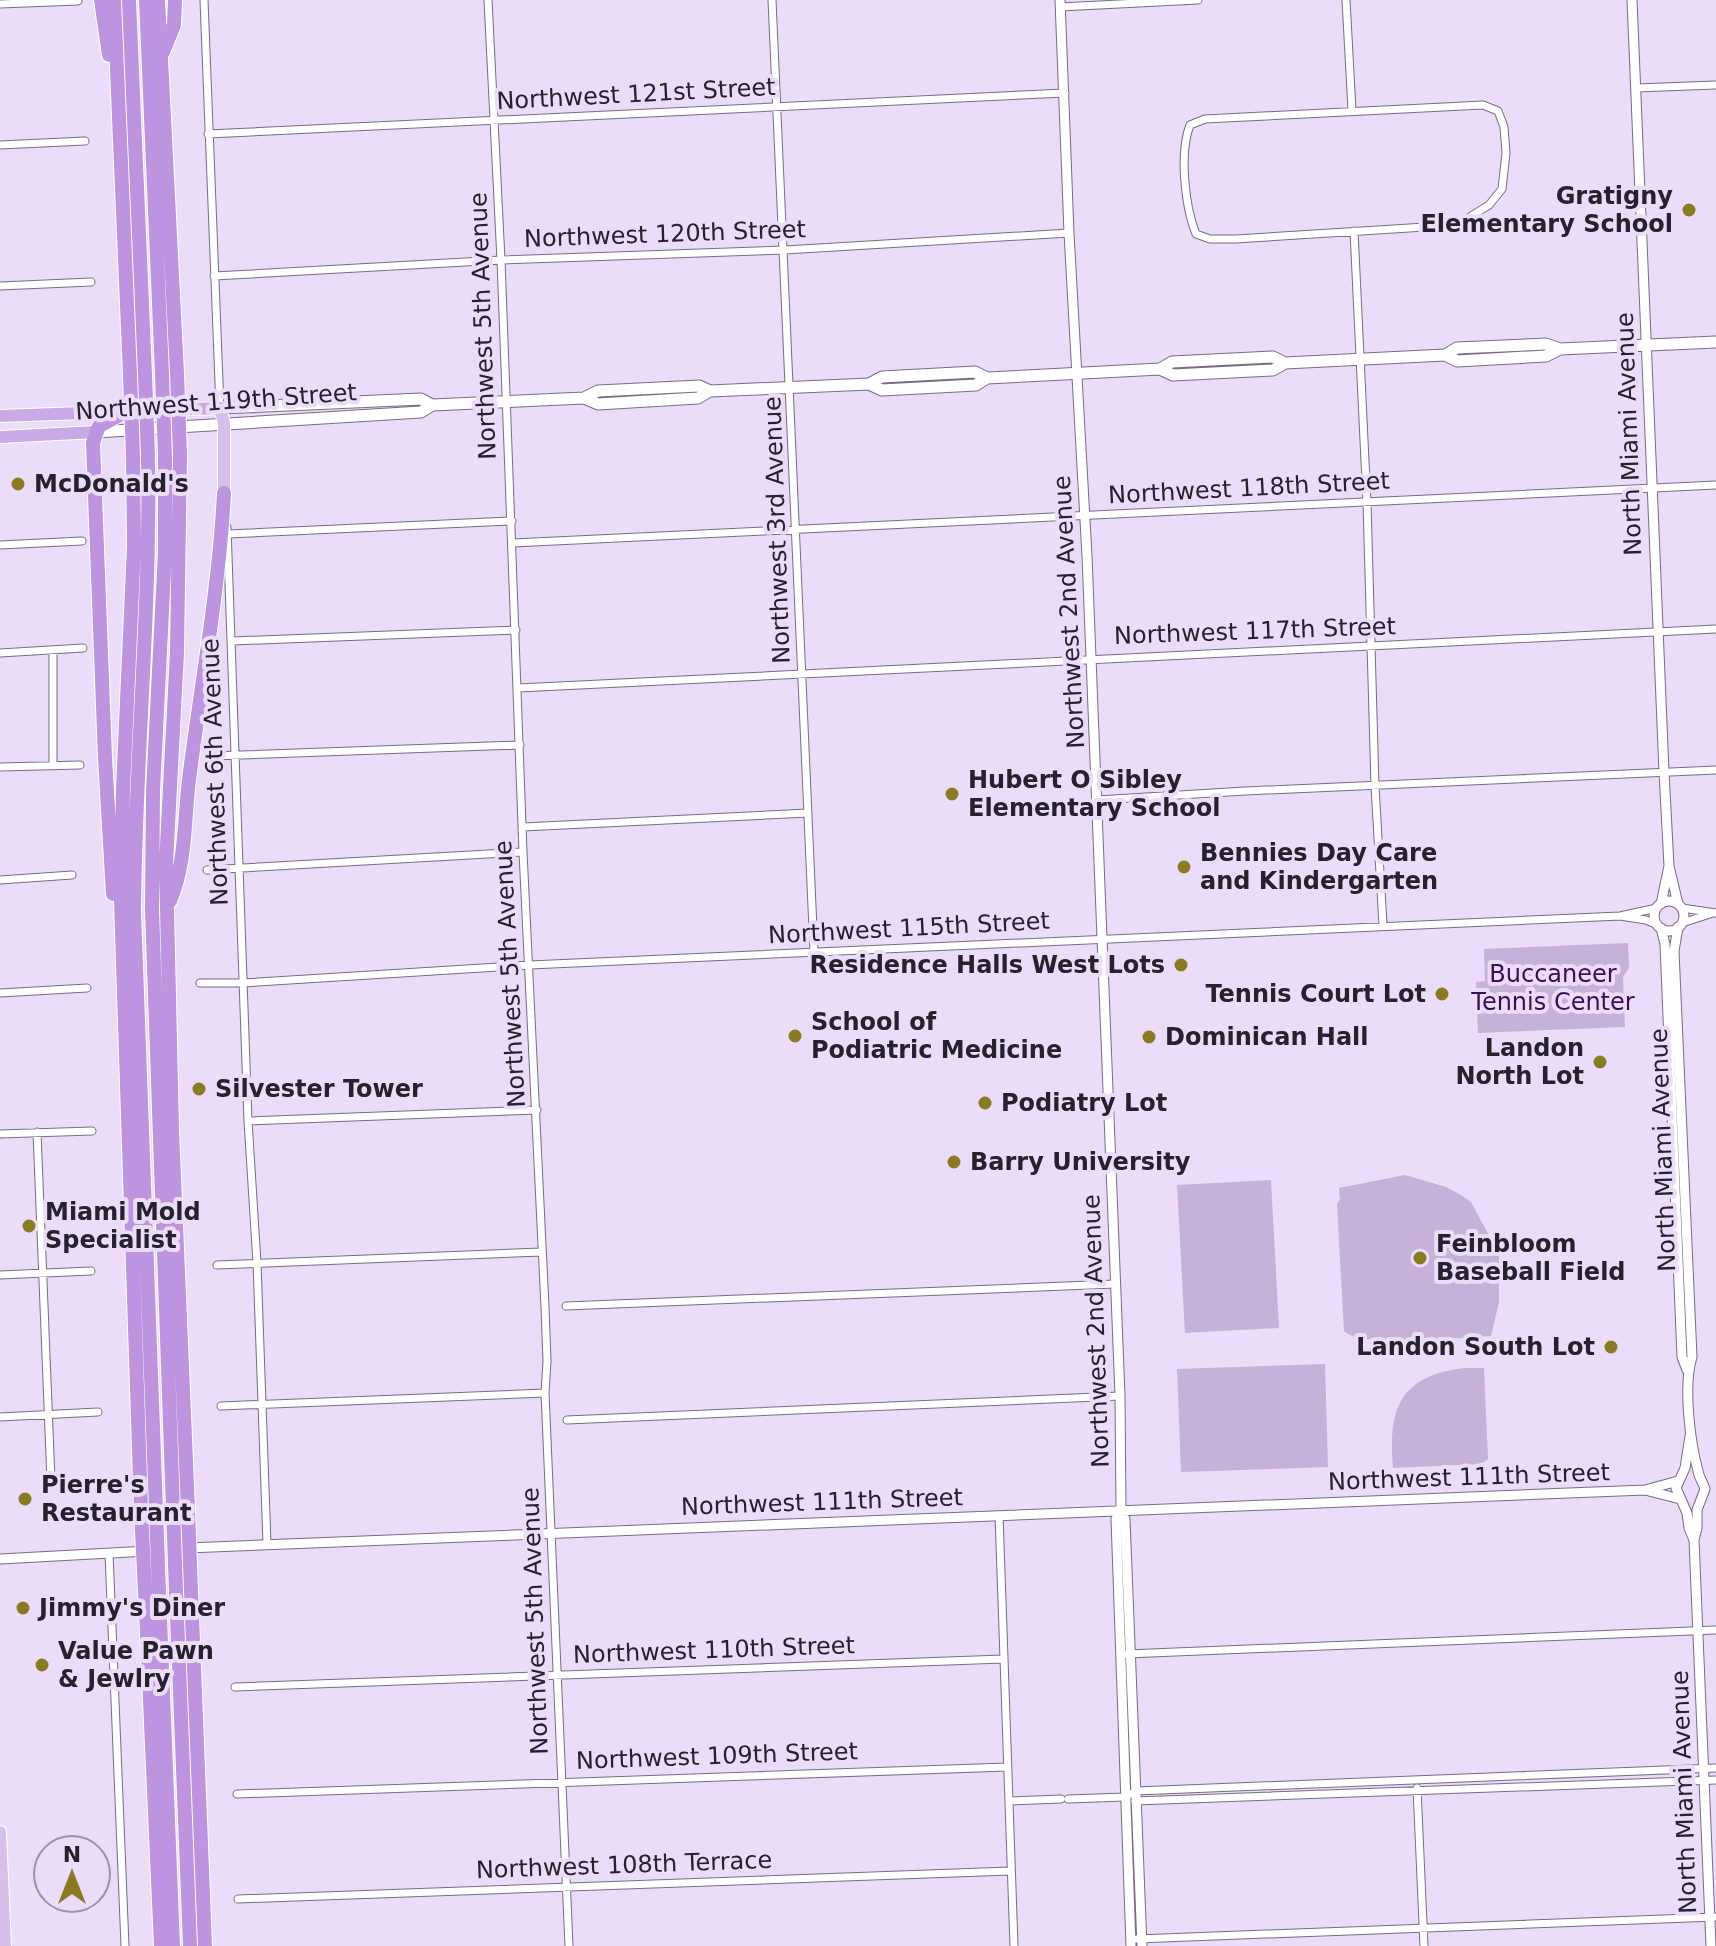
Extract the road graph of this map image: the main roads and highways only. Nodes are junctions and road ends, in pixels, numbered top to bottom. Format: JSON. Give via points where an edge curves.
{"nodes":[{"id":1,"x":101,"y":0,"type":"edge"},
{"id":2,"x":114,"y":0,"type":"edge"},
{"id":3,"x":129,"y":0,"type":"edge"},
{"id":4,"x":146,"y":0,"type":"edge"},
{"id":5,"x":158,"y":0,"type":"edge"},
{"id":6,"x":175,"y":0,"type":"edge"},
{"id":7,"x":161,"y":56,"type":"junction"},
{"id":8,"x":120,"y":132,"type":"junction"},
{"id":9,"x":1716,"y":342,"type":"edge"},
{"id":10,"x":170,"y":374,"type":"junction"},
{"id":11,"x":138,"y":375,"type":"junction"},
{"id":12,"x":432,"y":405,"type":"junction"},
{"id":13,"x":220,"y":408,"type":"junction"},
{"id":14,"x":125,"y":412,"type":"junction"},
{"id":15,"x":0,"y":416,"type":"edge"},
{"id":16,"x":224,"y":423,"type":"junction"},
{"id":17,"x":96,"y":432,"type":"junction"},
{"id":18,"x":0,"y":437,"type":"edge"},
{"id":19,"x":173,"y":455,"type":"junction"},
{"id":20,"x":141,"y":457,"type":"junction"},
{"id":21,"x":224,"y":493,"type":"joint"},
{"id":22,"x":167,"y":909,"type":"junction"},
{"id":23,"x":125,"y":1046,"type":"junction"},
{"id":24,"x":180,"y":1509,"type":"junction"},
{"id":25,"x":148,"y":1510,"type":"junction"},
{"id":26,"x":183,"y":1591,"type":"junction"},
{"id":27,"x":0,"y":1832,"type":"edge"},
{"id":28,"x":2,"y":1904,"type":"edge"},
{"id":29,"x":5,"y":1946,"type":"edge"},
{"id":30,"x":161,"y":1946,"type":"edge"},
{"id":31,"x":173,"y":1946,"type":"edge"},
{"id":32,"x":190,"y":1946,"type":"edge"},
{"id":33,"x":205,"y":1946,"type":"edge"}],
"edges":[{"from":1,"to":8,"type":"highway"},
{"from":2,"to":8,"type":"highway"},
{"from":3,"to":11,"type":"highway"},
{"from":4,"to":10,"type":"highway"},
{"from":5,"to":7,"type":"highway"},
{"from":6,"to":7,"type":"highway","via":[[174,25]]},
{"from":7,"to":10,"type":"highway"},
{"from":8,"to":11,"type":"highway"},
{"from":9,"to":12,"type":"main road","name":"Northwest 119th Street","via":[[1560,349],[1546,356],[1457,361],[1445,355],[1285,363],[1273,357],[987,378],[975,372],[929,374],[882,377],[869,384],[710,391],[698,398],[598,404],[584,398]]},
{"from":10,"to":19,"type":"highway","bridge":true},
{"from":11,"to":20,"type":"highway","bridge":true},
{"from":12,"to":13,"type":"main road","name":"Northwest 119th Street","via":[[421,399]]},
{"from":12,"to":16,"type":"main road","name":"Northwest 119th Street","via":[[421,412]]},
{"from":13,"to":14,"type":"highway","name":"Northwest 119th Street"},
{"from":13,"to":16,"type":"main road","name":"Northwest 6th Avenue"},
{"from":14,"to":15,"type":"highway","name":"Northwest 119th Street"},
{"from":14,"to":17,"type":"highway"},
{"from":16,"to":17,"type":"main road","name":"Northwest 119th Street"},
{"from":16,"to":21,"type":"main road","name":"Northwest 6th Avenue"},
{"from":17,"to":18,"type":"highway","name":"Northwest 119th Street"},
{"from":17,"to":23,"type":"highway","via":[[105,758]]},
{"from":19,"to":22,"type":"highway","via":[[180,536]]},
{"from":19,"to":24,"type":"highway","via":[[153,791],[152,942]]},
{"from":20,"to":23,"type":"highway","via":[[123,789]]},
{"from":20,"to":25,"type":"highway","via":[[148,562],[134,912]]},
{"from":21,"to":22,"type":"highway","via":[[221,556],[179,881]]},
{"from":22,"to":24,"type":"highway"},
{"from":23,"to":25,"type":"highway"},
{"from":24,"to":26,"type":"highway","bridge":true},
{"from":25,"to":30,"type":"highway","bridge":true,"via":[[146,1612]]},
{"from":25,"to":31,"type":"highway","bridge":true,"via":[[159,1592]]},
{"from":26,"to":32,"type":"highway"},
{"from":26,"to":33,"type":"highway"},
{"from":27,"to":28,"type":"main road"},
{"from":28,"to":29,"type":"main road"}]}
